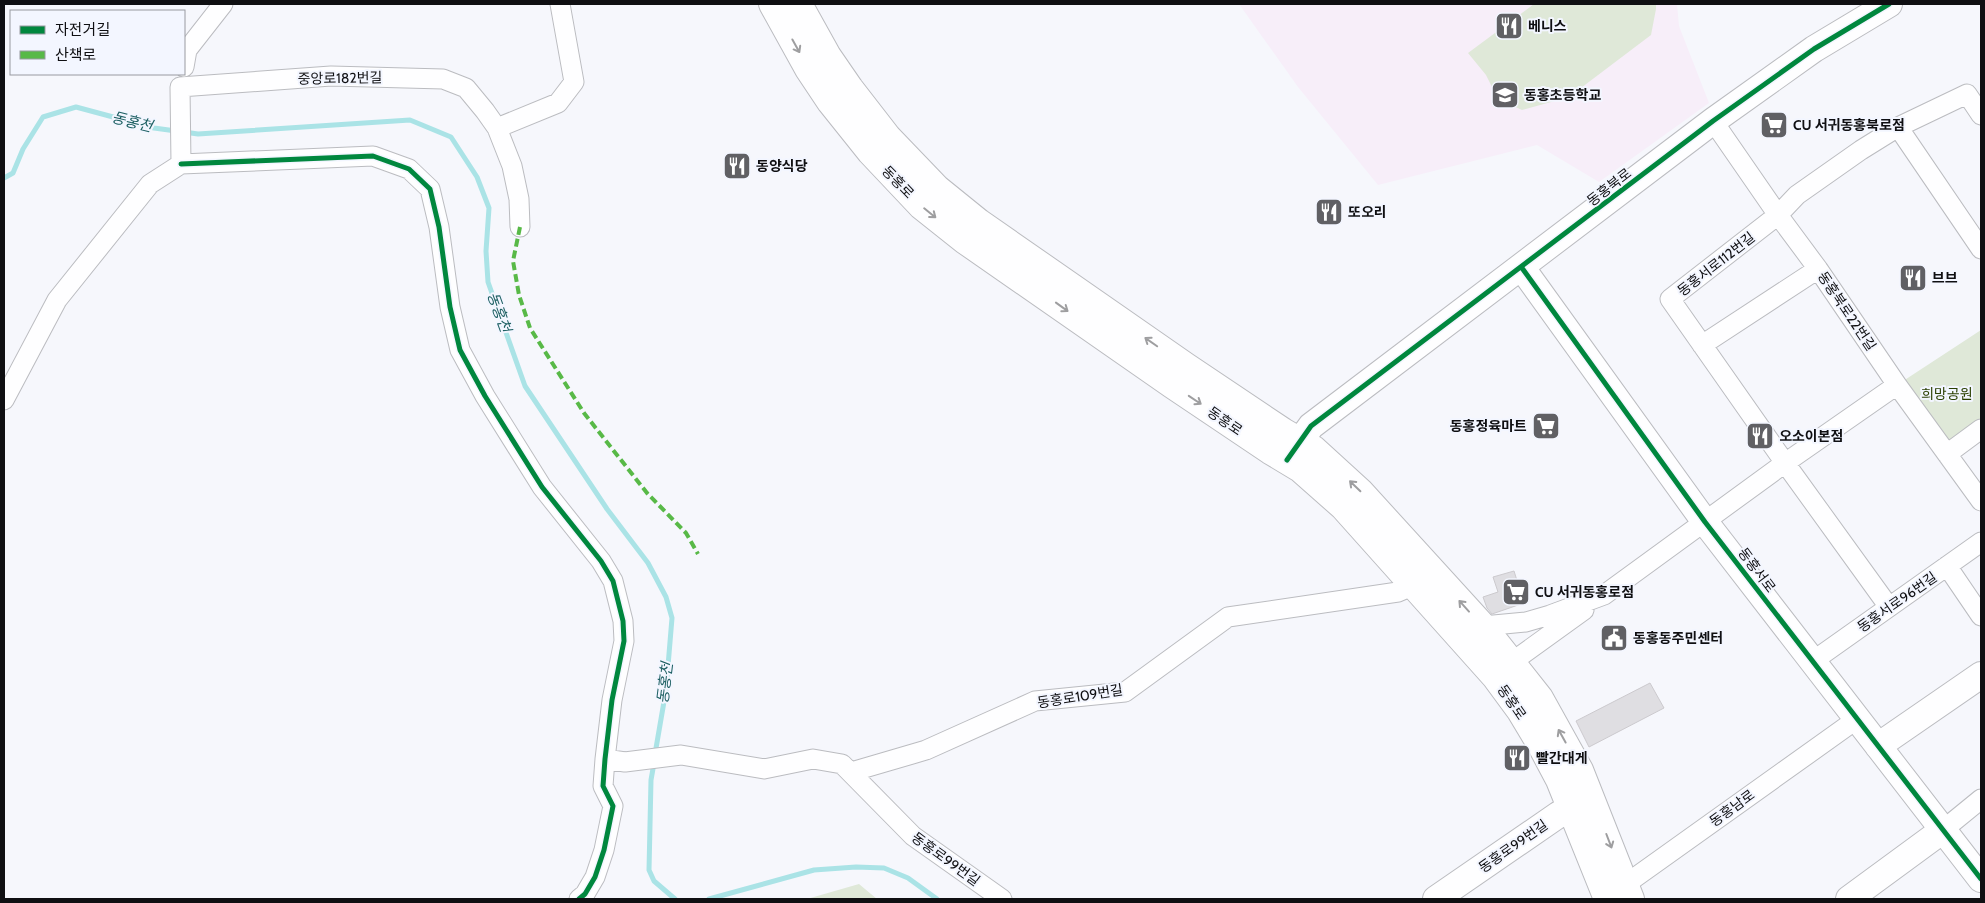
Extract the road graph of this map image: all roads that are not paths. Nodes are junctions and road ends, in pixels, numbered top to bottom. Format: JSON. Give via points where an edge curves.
{"nodes":[{"id":1,"x":223,"y":4,"type":"edge"},
{"id":2,"x":560,"y":4,"type":"edge"},
{"id":3,"x":772,"y":4,"type":"edge"},
{"id":4,"x":799,"y":4,"type":"edge"},
{"id":5,"x":1889,"y":4,"type":"edge"},
{"id":6,"x":185,"y":61,"type":"edge"},
{"id":7,"x":181,"y":88,"type":"edge"},
{"id":8,"x":1981,"y":115,"type":"edge"},
{"id":9,"x":1713,"y":121,"type":"junction"},
{"id":10,"x":497,"y":128,"type":"junction"},
{"id":11,"x":1898,"y":128,"type":"junction"},
{"id":12,"x":182,"y":155,"type":"junction"},
{"id":13,"x":1778,"y":215,"type":"junction"},
{"id":14,"x":520,"y":227,"type":"dead end"},
{"id":15,"x":1981,"y":249,"type":"edge"},
{"id":16,"x":1522,"y":268,"type":"junction"},
{"id":17,"x":1818,"y":268,"type":"junction"},
{"id":18,"x":1702,"y":345,"type":"junction"},
{"id":19,"x":1898,"y":385,"type":"junction"},
{"id":20,"x":4,"y":400,"type":"edge"},
{"id":21,"x":1981,"y":429,"type":"edge"},
{"id":22,"x":1293,"y":450,"type":"junction"},
{"id":23,"x":1947,"y":454,"type":"junction"},
{"id":24,"x":1785,"y":463,"type":"junction"},
{"id":25,"x":1981,"y":501,"type":"edge"},
{"id":26,"x":1705,"y":522,"type":"junction"},
{"id":27,"x":1981,"y":542,"type":"edge"},
{"id":28,"x":1947,"y":566,"type":"junction"},
{"id":29,"x":1412,"y":586,"type":"junction"},
{"id":30,"x":1604,"y":595,"type":"junction"},
{"id":31,"x":1889,"y":607,"type":"junction"},
{"id":32,"x":1981,"y":616,"type":"edge"},
{"id":33,"x":1483,"y":626,"type":"junction"},
{"id":34,"x":1813,"y":661,"type":"junction"},
{"id":35,"x":1512,"y":662,"type":"junction"},
{"id":36,"x":1981,"y":675,"type":"edge"},
{"id":37,"x":1857,"y":719,"type":"junction"},
{"id":38,"x":1878,"y":746,"type":"junction"},
{"id":39,"x":605,"y":759,"type":"junction"},
{"id":40,"x":851,"y":772,"type":"junction"},
{"id":41,"x":1981,"y":800,"type":"edge"},
{"id":42,"x":1581,"y":801,"type":"junction"},
{"id":43,"x":1943,"y":830,"type":"junction"},
{"id":44,"x":1981,"y":879,"type":"edge"},
{"id":45,"x":1617,"y":894,"type":"edge"},
{"id":46,"x":579,"y":899,"type":"edge"},
{"id":47,"x":1002,"y":899,"type":"edge"},
{"id":48,"x":1436,"y":899,"type":"edge"},
{"id":49,"x":1849,"y":899,"type":"edge"}],
"edges":[{"from":1,"to":6,"type":"street","via":[[187,50]]},
{"from":2,"to":10,"type":"street","via":[[574,82],[558,103]]},
{"from":3,"to":22,"type":"main road","name":"동홍로","one_way":true,"via":[[830,102],[870,152],[921,206],[965,241],[1172,385]]},
{"from":22,"to":4,"type":"main road","name":"동홍로","one_way":true,"via":[[1186,366],[979,222],[937,188],[888,137],[850,88]]},
{"from":5,"to":9,"type":"main road","name":"동홍북로","via":[[1814,50]]},
{"from":7,"to":10,"type":"street","name":"중앙로182번길","via":[[331,76],[443,79],[466,88]]},
{"from":7,"to":12,"type":"street"},
{"from":8,"to":11,"type":"street","name":"동홍서로112번길","via":[[1967,94]]},
{"from":9,"to":13,"type":"street","name":"동홍북로22번길"},
{"from":9,"to":16,"type":"main road","name":"동홍북로"},
{"from":10,"to":14,"type":"street","name":"중앙로182번길","via":[[512,166],[519,199]]},
{"from":11,"to":13,"type":"street","name":"동홍서로112번길","via":[[1797,195]]},
{"from":11,"to":15,"type":"street"},
{"from":12,"to":20,"type":"street","via":[[150,184],[57,300]]},
{"from":12,"to":39,"type":"street","via":[[373,156],[409,169],[430,189],[460,350],[484,396],[542,487],[601,561],[614,588],[623,621],[624,641]]},
{"from":13,"to":17,"type":"street","name":"동홍북로22번길"},
{"from":13,"to":18,"type":"street","name":"동홍서로112번길","via":[[1670,299]]},
{"from":16,"to":22,"type":"main road","name":"동홍북로","via":[[1312,426]]},
{"from":16,"to":26,"type":"main road","name":"동홍서로"},
{"from":17,"to":18,"type":"street"},
{"from":17,"to":19,"type":"street","name":"동홍북로22번길"},
{"from":18,"to":24,"type":"street","name":"동홍서로112번길"},
{"from":19,"to":23,"type":"street","name":"동홍북로22번길"},
{"from":19,"to":24,"type":"street"},
{"from":21,"to":23,"type":"street"},
{"from":22,"to":29,"type":"main road","name":"동홍로","via":[[1300,468],[1343,507]]},
{"from":33,"to":22,"type":"main road","name":"동홍로","one_way":true,"via":[[1360,491],[1314,449]]},
{"from":23,"to":25,"type":"street","name":"동홍북로22번길"},
{"from":24,"to":26,"type":"street"},
{"from":24,"to":31,"type":"street"},
{"from":26,"to":30,"type":"street"},
{"from":26,"to":34,"type":"main road","name":"동홍서로"},
{"from":27,"to":28,"type":"street","name":"동홍서로96번길"},
{"from":28,"to":31,"type":"street","name":"동홍서로96번길"},
{"from":28,"to":32,"type":"street"},
{"from":29,"to":40,"type":"street","name":"동홍로109번길","via":[[1398,592],[1228,617],[1124,692],[1035,701],[926,750]]},
{"from":29,"to":42,"type":"main road","name":"동홍로","via":[[1508,694],[1559,780]]},
{"from":30,"to":33,"type":"street","via":[[1526,622]]},
{"from":30,"to":35,"type":"street"},
{"from":31,"to":34,"type":"street","name":"동홍서로96번길"},
{"from":33,"to":35,"type":"main road","name":"동홍로"},
{"from":34,"to":37,"type":"main road","name":"동홍서로"},
{"from":42,"to":35,"type":"main road","name":"동홍로","one_way":true,"via":[[1561,734],[1540,698]]},
{"from":36,"to":38,"type":"main road"},
{"from":37,"to":38,"type":"main road","name":"동홍서로"},
{"from":37,"to":45,"type":"street","name":"동홍남로"},
{"from":38,"to":43,"type":"main road","name":"동홍서로"},
{"from":39,"to":40,"type":"street","via":[[625,762],[681,755],[764,769],[813,759],[842,764]]},
{"from":39,"to":46,"type":"street","via":[[603,786],[613,806],[595,877]]},
{"from":40,"to":47,"type":"street","name":"동홍로99번길","via":[[913,836]]},
{"from":41,"to":43,"type":"street"},
{"from":42,"to":45,"type":"main road","name":"동홍로","one_way":true},
{"from":42,"to":48,"type":"main road","name":"동홍로99번길"},
{"from":43,"to":44,"type":"main road","name":"동홍서로"},
{"from":43,"to":49,"type":"main road"}]}
